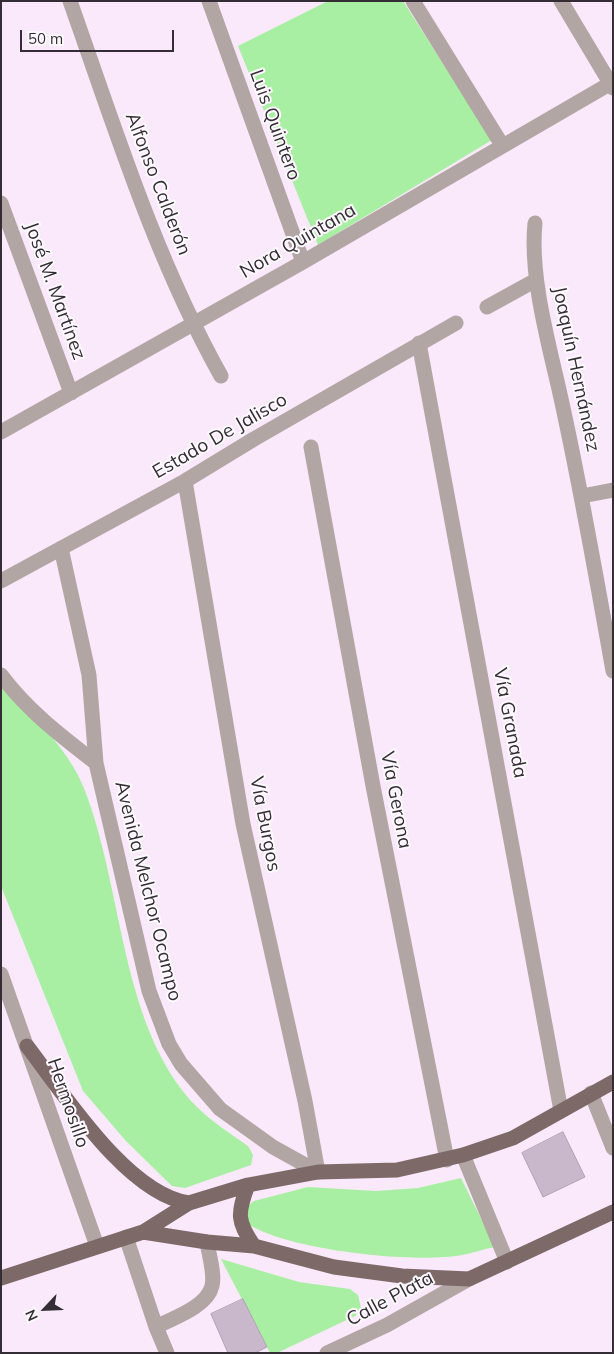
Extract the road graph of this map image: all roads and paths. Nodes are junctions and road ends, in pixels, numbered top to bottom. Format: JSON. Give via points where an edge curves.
{"nodes":[{"id":1,"x":70,"y":1,"type":"edge"},
{"id":2,"x":209,"y":1,"type":"edge"},
{"id":3,"x":413,"y":1,"type":"edge"},
{"id":4,"x":561,"y":1,"type":"edge"},
{"id":5,"x":612,"y":84,"type":"edge"},
{"id":6,"x":502,"y":146,"type":"junction"},
{"id":7,"x":1,"y":203,"type":"edge"},
{"id":8,"x":535,"y":222,"type":"dead end"},
{"id":9,"x":303,"y":262,"type":"junction"},
{"id":10,"x":536,"y":280,"type":"junction"},
{"id":11,"x":487,"y":307,"type":"dead end"},
{"id":12,"x":456,"y":323,"type":"dead end"},
{"id":13,"x":193,"y":324,"type":"junction"},
{"id":14,"x":419,"y":343,"type":"junction"},
{"id":15,"x":221,"y":376,"type":"dead end"},
{"id":16,"x":71,"y":393,"type":"junction"},
{"id":17,"x":1,"y":432,"type":"edge"},
{"id":18,"x":311,"y":447,"type":"dead end"},
{"id":19,"x":185,"y":481,"type":"junction"},
{"id":20,"x":613,"y":490,"type":"edge"},
{"id":21,"x":582,"y":496,"type":"junction"},
{"id":22,"x":61,"y":548,"type":"junction"},
{"id":23,"x":1,"y":581,"type":"edge"},
{"id":24,"x":613,"y":671,"type":"edge"},
{"id":25,"x":1,"y":675,"type":"edge"},
{"id":26,"x":96,"y":762,"type":"junction"},
{"id":27,"x":1,"y":974,"type":"edge"},
{"id":28,"x":27,"y":1046,"type":"junction"},
{"id":29,"x":613,"y":1082,"type":"edge"},
{"id":30,"x":591,"y":1093,"type":"junction"},
{"id":31,"x":560,"y":1111,"type":"junction"},
{"id":32,"x":613,"y":1148,"type":"edge"},
{"id":33,"x":463,"y":1155,"type":"junction"},
{"id":34,"x":447,"y":1160,"type":"junction"},
{"id":35,"x":318,"y":1172,"type":"junction"},
{"id":36,"x":248,"y":1185,"type":"junction"},
{"id":37,"x":189,"y":1203,"type":"junction"},
{"id":38,"x":613,"y":1212,"type":"edge"},
{"id":39,"x":143,"y":1232,"type":"junction"},
{"id":40,"x":126,"y":1237,"type":"junction"},
{"id":41,"x":207,"y":1242,"type":"junction"},
{"id":42,"x":97,"y":1246,"type":"junction"},
{"id":43,"x":254,"y":1246,"type":"junction"},
{"id":44,"x":507,"y":1262,"type":"junction"},
{"id":45,"x":1,"y":1278,"type":"edge"},
{"id":46,"x":470,"y":1279,"type":"junction"},
{"id":47,"x":156,"y":1327,"type":"junction"},
{"id":48,"x":167,"y":1353,"type":"edge"},
{"id":49,"x":327,"y":1353,"type":"edge"}],
"edges":[{"from":1,"to":13,"type":"street","name":"Alfonso Calderón","via":[[152,229]]},
{"from":2,"to":9,"type":"street","name":"Luis Quintero"},
{"from":3,"to":6,"type":"street"},
{"from":4,"to":5,"type":"street"},
{"from":5,"to":6,"type":"street","name":"Nora Quintana"},
{"from":6,"to":9,"type":"street","name":"Nora Quintana"},
{"from":7,"to":16,"type":"street","name":"José M. Martínez"},
{"from":8,"to":10,"type":"street","name":"Joaquín Hernández"},
{"from":9,"to":13,"type":"street","name":"Nora Quintana"},
{"from":10,"to":11,"type":"street"},
{"from":10,"to":21,"type":"street","name":"Joaquín Hernández"},
{"from":12,"to":14,"type":"street","name":"Estado De Jalisco"},
{"from":13,"to":15,"type":"street","name":"Alfonso Calderón"},
{"from":13,"to":16,"type":"street","name":"Nora Quintana"},
{"from":14,"to":19,"type":"street","name":"Estado De Jalisco"},
{"from":14,"to":31,"type":"street","name":"Vía Granada"},
{"from":16,"to":17,"type":"street","name":"Nora Quintana"},
{"from":18,"to":34,"type":"street","name":"Vía Gerona","via":[[373,786]]},
{"from":19,"to":22,"type":"street","name":"Estado De Jalisco"},
{"from":19,"to":35,"type":"street","name":"Vía Burgos","via":[[243,824]]},
{"from":20,"to":21,"type":"street"},
{"from":21,"to":24,"type":"street","name":"Joaquín Hernández"},
{"from":22,"to":23,"type":"street","name":"Estado De Jalisco"},
{"from":22,"to":26,"type":"street","name":"Avenida Melchor Ocampo","via":[[88,665]]},
{"from":25,"to":26,"type":"street","via":[[52,729]]},
{"from":26,"to":35,"type":"street","name":"Avenida Melchor Ocampo","via":[[148,992],[169,1044],[180,1064],[220,1109],[266,1142]]},
{"from":27,"to":28,"type":"street","name":"Hermosillo"},
{"from":28,"to":37,"type":"main road","via":[[124,1167],[155,1191],[178,1202]]},
{"from":28,"to":42,"type":"street","name":"Hermosillo"},
{"from":29,"to":30,"type":"main road"},
{"from":30,"to":31,"type":"main road"},
{"from":30,"to":32,"type":"street"},
{"from":31,"to":33,"type":"main road","via":[[513,1138]]},
{"from":33,"to":34,"type":"main road"},
{"from":33,"to":44,"type":"street"},
{"from":34,"to":35,"type":"main road","via":[[396,1170]]},
{"from":35,"to":36,"type":"main road"},
{"from":36,"to":37,"type":"main road"},
{"from":36,"to":43,"type":"main road","via":[[239,1212],[241,1228]]},
{"from":37,"to":39,"type":"main road"},
{"from":38,"to":44,"type":"main road"},
{"from":39,"to":40,"type":"main road"},
{"from":39,"to":41,"type":"main road"},
{"from":40,"to":42,"type":"main road"},
{"from":40,"to":47,"type":"street"},
{"from":41,"to":43,"type":"main road"},
{"from":41,"to":47,"type":"street","via":[[213,1285],[208,1294],[194,1307]]},
{"from":42,"to":45,"type":"main road"},
{"from":43,"to":46,"type":"main road","via":[[334,1267],[402,1276]]},
{"from":44,"to":46,"type":"main road"},
{"from":46,"to":49,"type":"street","name":"Calle Plata","via":[[387,1326]]},
{"from":47,"to":48,"type":"street"}]}
